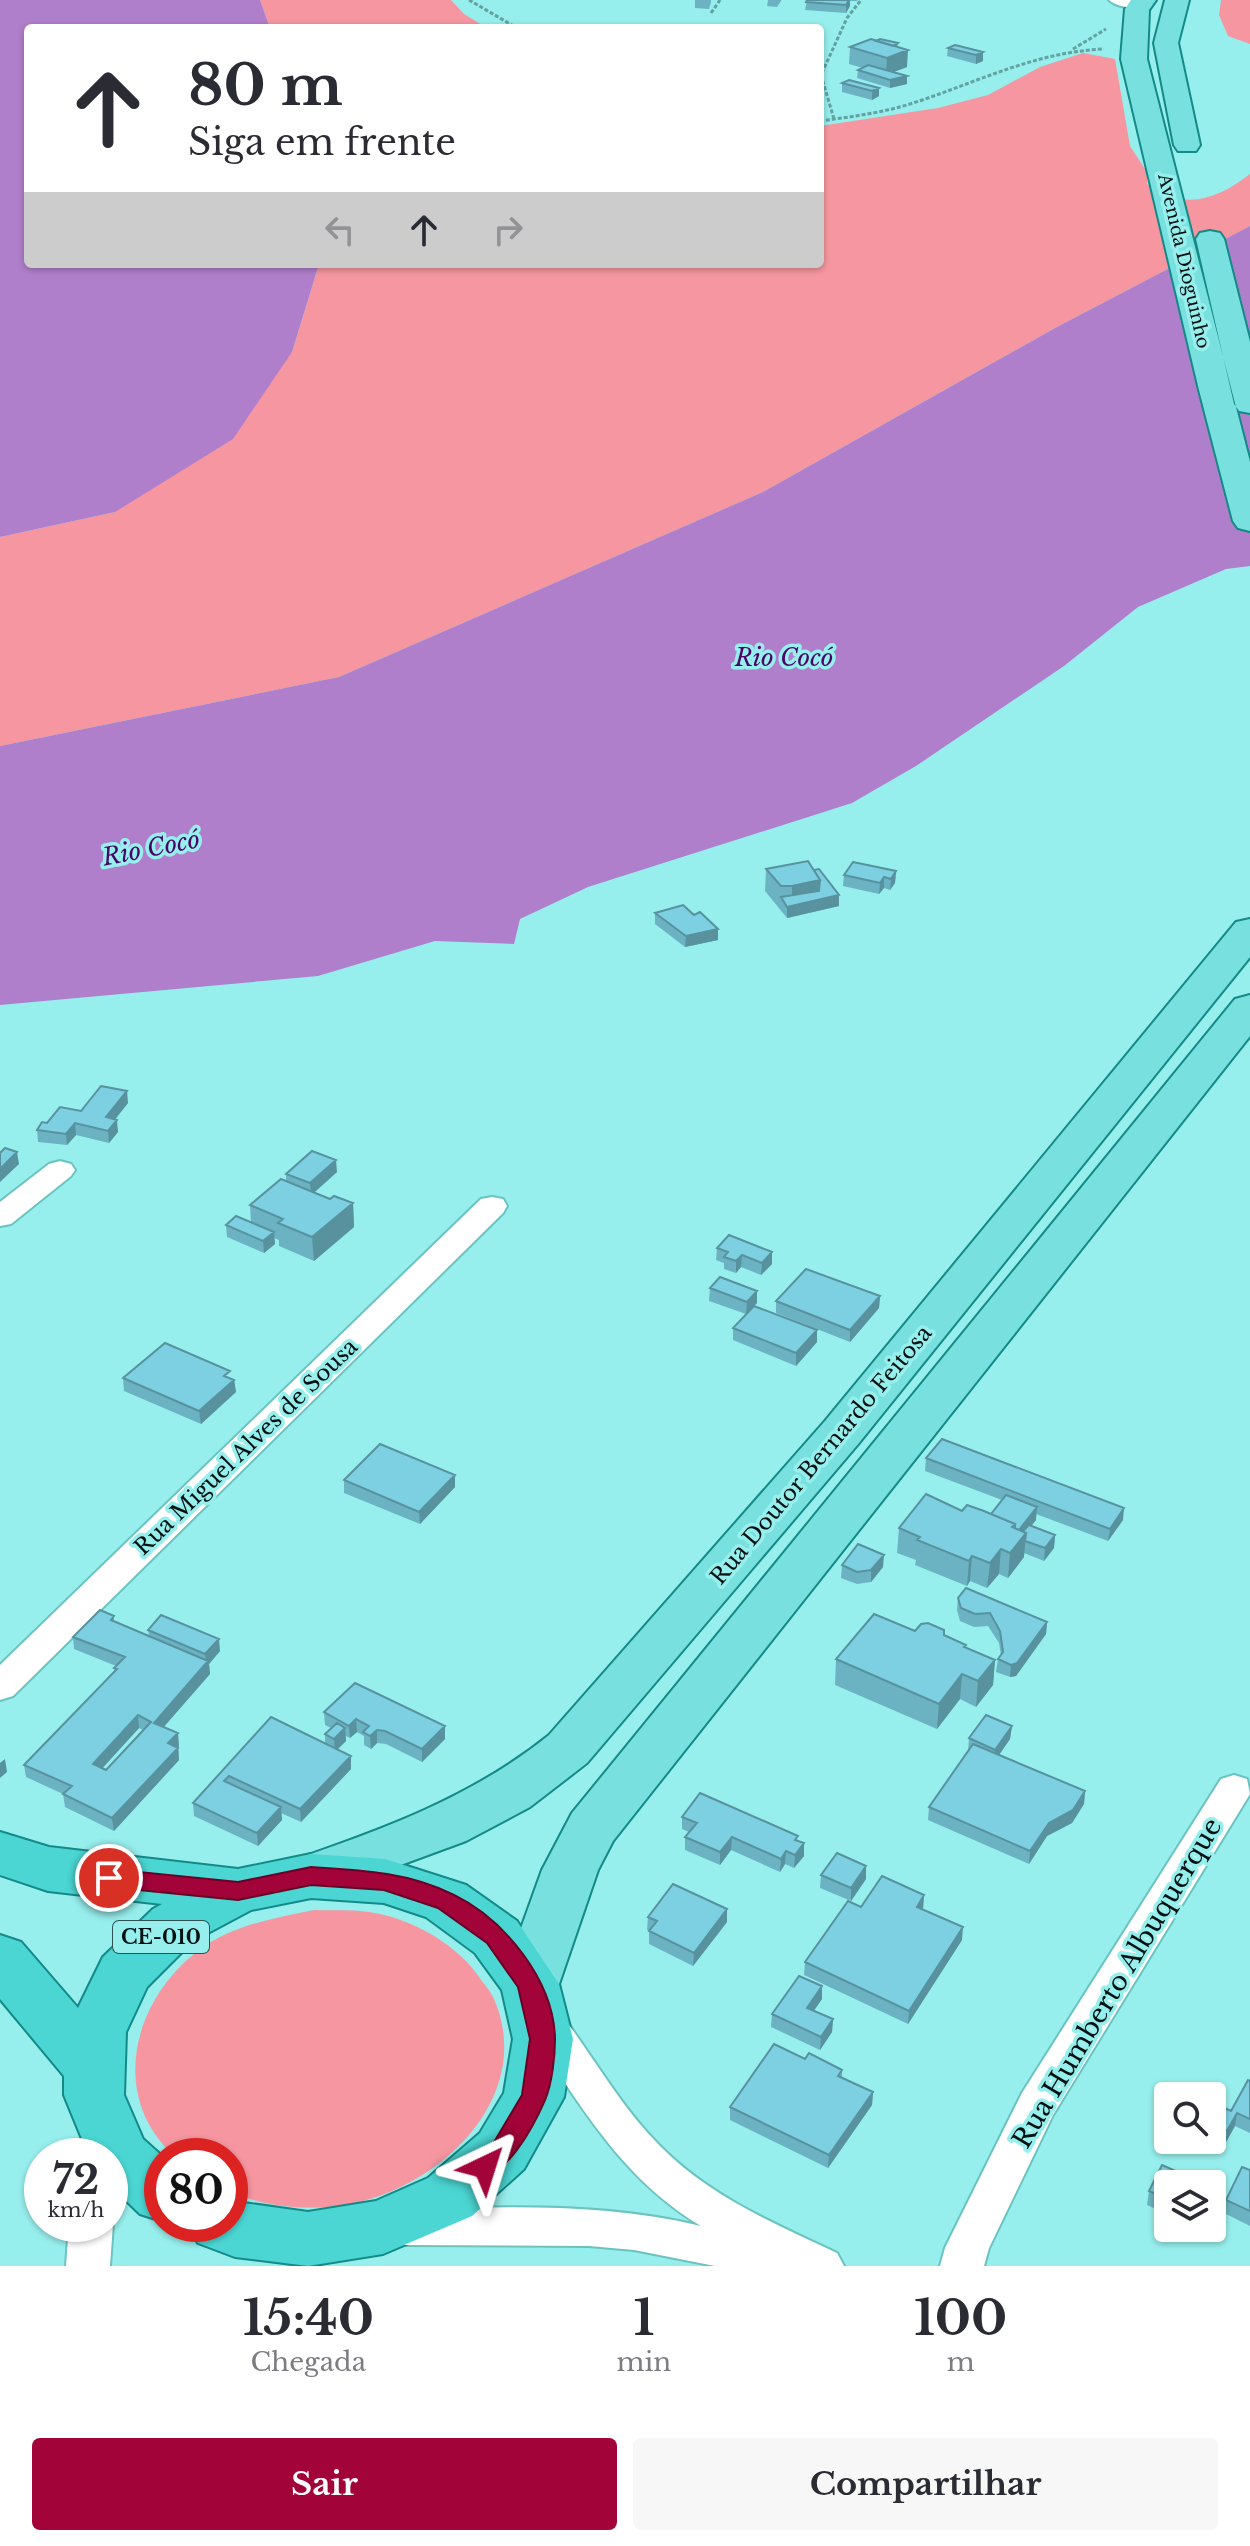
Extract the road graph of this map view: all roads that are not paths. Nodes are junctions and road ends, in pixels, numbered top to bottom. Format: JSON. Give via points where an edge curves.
{"nodes":[{"id":1,"x":1177,"y":0,"type":"edge"},
{"id":2,"x":1134,"y":1,"type":"edge"},
{"id":3,"x":1177,"y":167,"type":"junction"},
{"id":4,"x":1203,"y":212,"type":"dead end"},
{"id":5,"x":1250,"y":404,"type":"edge"},
{"id":6,"x":1250,"y":521,"type":"edge"},
{"id":7,"x":1250,"y":931,"type":"edge"},
{"id":8,"x":1250,"y":1008,"type":"edge"},
{"id":9,"x":60,"y":1170,"type":"dead end"},
{"id":10,"x":492,"y":1206,"type":"dead end"},
{"id":11,"x":0,"y":1217,"type":"edge"},
{"id":12,"x":0,"y":1687,"type":"edge"},
{"id":13,"x":1234,"y":1789,"type":"dead end"},
{"id":14,"x":0,"y":1853,"type":"edge"},
{"id":15,"x":311,"y":1876,"type":"junction"},
{"id":16,"x":238,"y":1891,"type":"junction"},
{"id":17,"x":0,"y":1958,"type":"edge"},
{"id":18,"x":533,"y":1996,"type":"junction"},
{"id":19,"x":94,"y":2083,"type":"junction"},
{"id":20,"x":92,"y":2138,"type":"edge"},
{"id":21,"x":144,"y":2178,"type":"edge"},
{"id":22,"x":248,"y":2232,"type":"edge"},
{"id":23,"x":90,"y":2242,"type":"edge"},
{"id":24,"x":348,"y":2242,"type":"edge"},
{"id":25,"x":88,"y":2266,"type":"edge"},
{"id":26,"x":769,"y":2266,"type":"edge"},
{"id":27,"x":822,"y":2266,"type":"edge"},
{"id":28,"x":962,"y":2266,"type":"edge"}],
"edges":[{"from":1,"to":3,"type":"main road","name":"Avenida Dioguinho","via":[[1166,43]]},
{"from":2,"to":3,"type":"main road","name":"Avenida Dioguinho","via":[[1134,59]]},
{"from":3,"to":6,"type":"main road","name":"Avenida Dioguinho","via":[[1214,390]]},
{"from":4,"to":5,"type":"main road","name":"Avenida Dioguinho"},
{"from":7,"to":15,"type":"main road","name":"Rua Doutor Bernardo Feitosa","via":[[842,1432],[578,1739],[541,1772],[474,1813]]},
{"from":8,"to":18,"type":"main road","via":[[592,1828],[570,1870]]},
{"from":9,"to":11,"type":"street"},
{"from":10,"to":12,"type":"street","name":"Rua Miguel Alves de Sousa"},
{"from":13,"to":28,"type":"street","name":"Rua Humberto Albuquerque","via":[[1037,2105]]},
{"from":14,"to":16,"type":"highway","number":"CE-010","via":[[48,1869]]},
{"from":15,"to":16,"type":"highway","number":"CE-010"},
{"from":15,"to":18,"type":"highway","number":"CE-010","via":[[385,1881],[446,1901],[496,1937]]},
{"from":16,"to":19,"type":"highway","number":"CE-010","via":[[173,1925],[124,1973],[96,2032]]},
{"from":17,"to":19,"type":"highway","number":"CE-010"},
{"from":18,"to":24,"type":"highway","number":"CE-010","via":[[543,2039],[534,2097],[502,2151],[450,2197]]},
{"from":18,"to":27,"type":"street","via":[[618,2128],[646,2160],[715,2214]]},
{"from":19,"to":20,"type":"street"},
{"from":19,"to":21,"type":"highway","number":"CE-010","via":[[119,2155]]},
{"from":22,"to":24,"type":"highway","number":"CE-010"},
{"from":23,"to":25,"type":"street"},
{"from":24,"to":26,"type":"street","via":[[583,2225],[686,2240]]}]}
